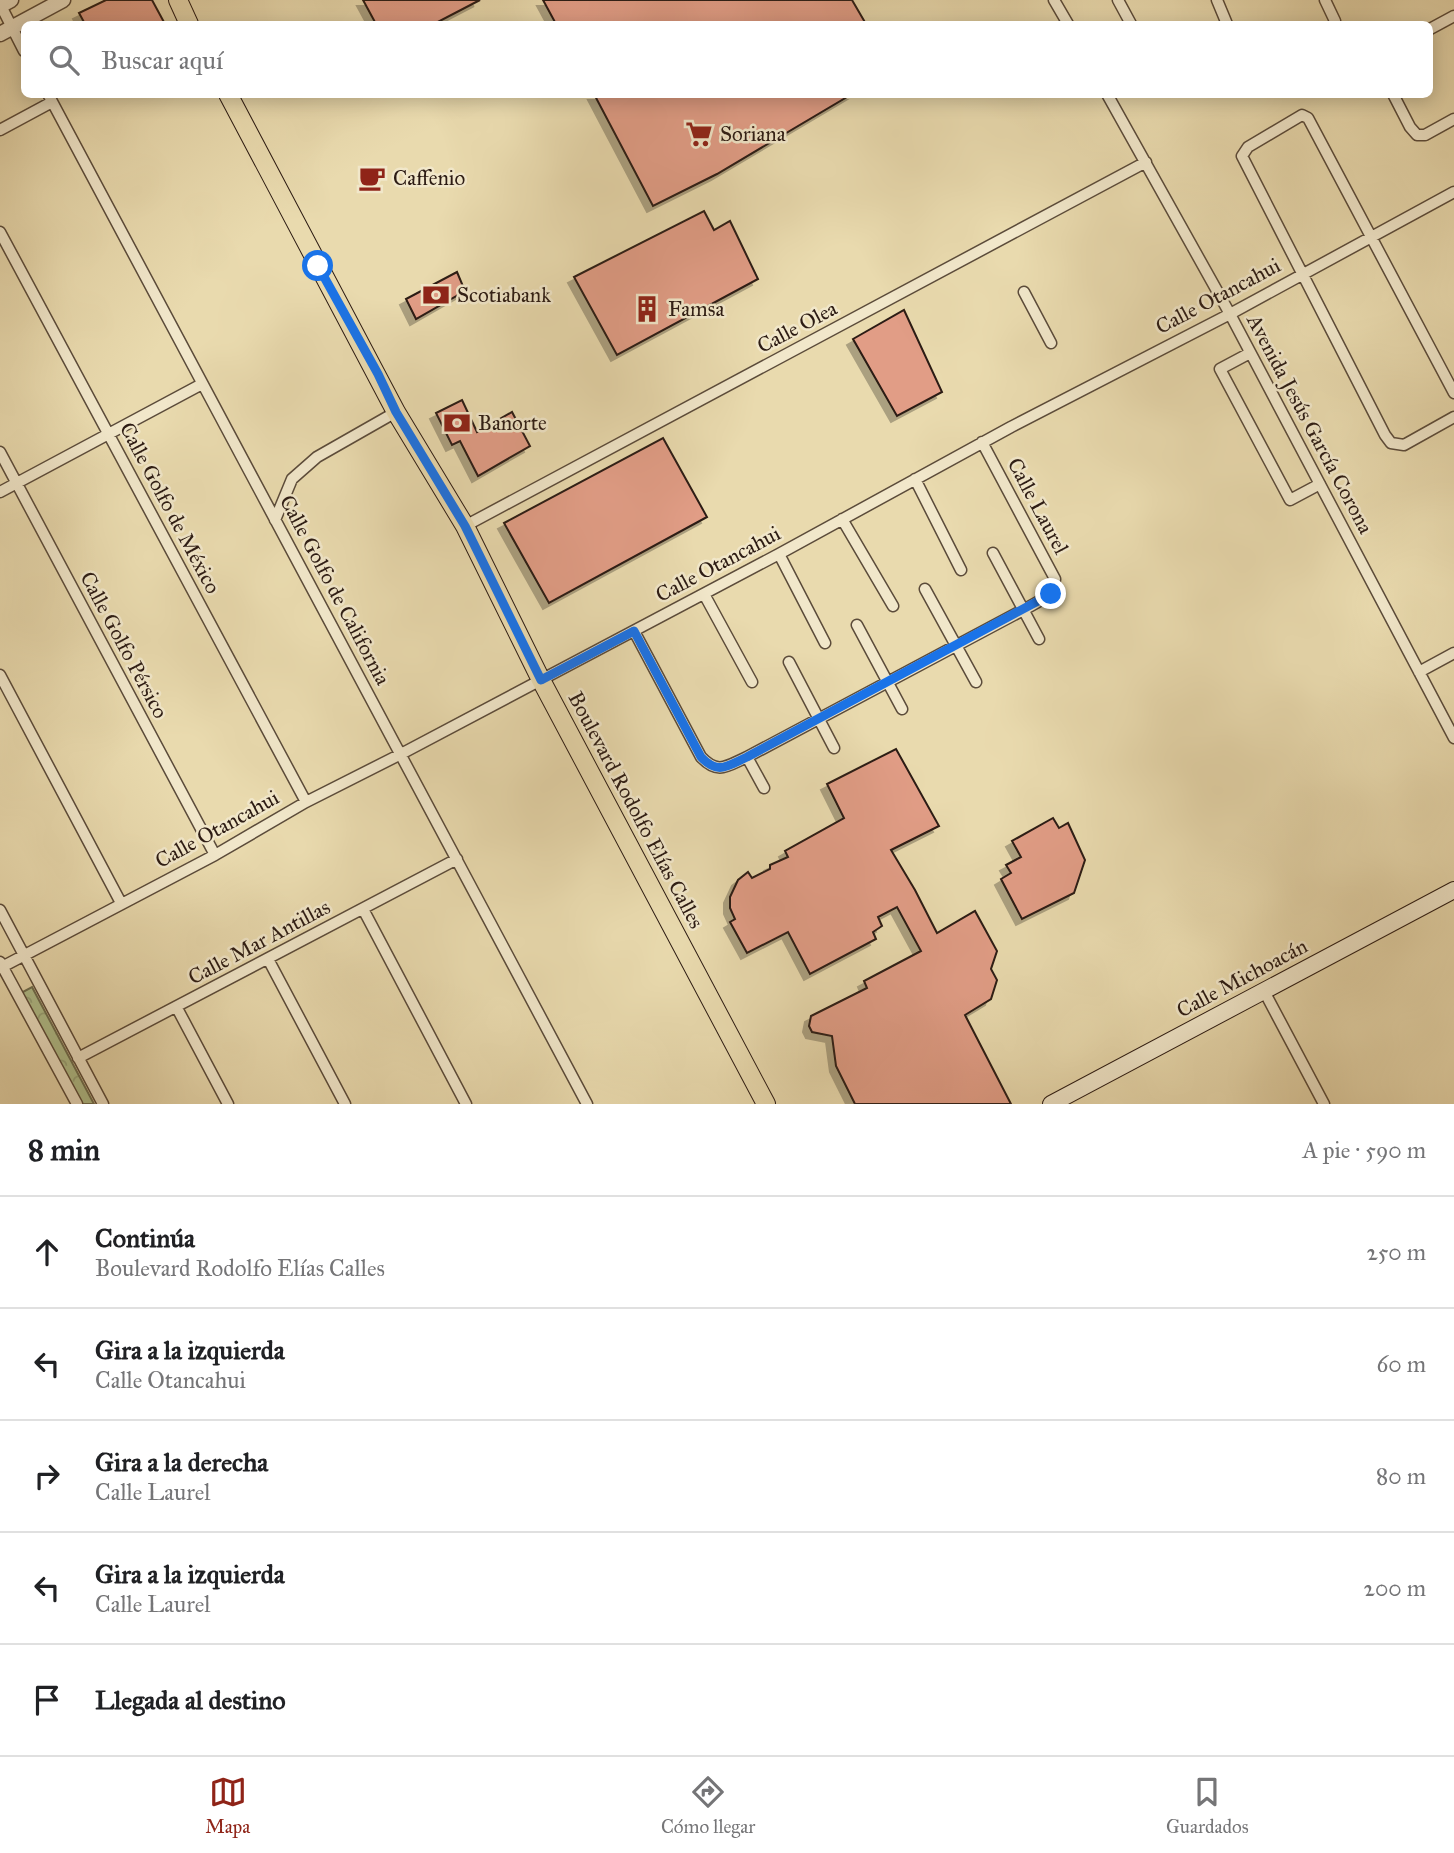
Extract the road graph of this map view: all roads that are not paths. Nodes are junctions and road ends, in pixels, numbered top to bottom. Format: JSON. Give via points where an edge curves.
{"nodes":[{"id":1,"x":11,"y":0,"type":"edge"},
{"id":2,"x":63,"y":0,"type":"edge"},
{"id":3,"x":178,"y":0,"type":"edge"},
{"id":4,"x":1054,"y":0,"type":"edge"},
{"id":5,"x":1217,"y":0,"type":"edge"},
{"id":6,"x":1325,"y":0,"type":"edge"},
{"id":7,"x":1124,"y":2,"type":"edge"},
{"id":8,"x":0,"y":5,"type":"edge"},
{"id":9,"x":1454,"y":16,"type":"edge"},
{"id":10,"x":24,"y":21,"type":"edge"},
{"id":11,"x":188,"y":21,"type":"edge"},
{"id":12,"x":1066,"y":21,"type":"edge"},
{"id":13,"x":1130,"y":21,"type":"edge"},
{"id":14,"x":1226,"y":21,"type":"edge"},
{"id":15,"x":1335,"y":21,"type":"dead end"},
{"id":16,"x":1433,"y":27,"type":"edge"},
{"id":17,"x":6,"y":31,"type":"edge"},
{"id":18,"x":21,"y":48,"type":"edge"},
{"id":19,"x":50,"y":98,"type":"edge"},
{"id":20,"x":230,"y":98,"type":"edge"},
{"id":21,"x":1109,"y":98,"type":"edge"},
{"id":22,"x":1395,"y":98,"type":"edge"},
{"id":23,"x":1454,"y":119,"type":"edge"},
{"id":24,"x":0,"y":130,"type":"edge"},
{"id":25,"x":1146,"y":162,"type":"junction"},
{"id":26,"x":1454,"y":192,"type":"edge"},
{"id":27,"x":0,"y":232,"type":"edge"},
{"id":28,"x":1371,"y":236,"type":"junction"},
{"id":29,"x":1303,"y":274,"type":"junction"},
{"id":30,"x":1024,"y":292,"type":"dead end"},
{"id":31,"x":1230,"y":314,"type":"junction"},
{"id":32,"x":1051,"y":343,"type":"dead end"},
{"id":33,"x":1250,"y":353,"type":"junction"},
{"id":34,"x":202,"y":384,"type":"junction"},
{"id":35,"x":1454,"y":393,"type":"edge"},
{"id":36,"x":396,"y":412,"type":"junction"},
{"id":37,"x":1454,"y":416,"type":"edge"},
{"id":38,"x":108,"y":434,"type":"junction"},
{"id":39,"x":982,"y":442,"type":"junction"},
{"id":40,"x":0,"y":453,"type":"edge"},
{"id":41,"x":915,"y":479,"type":"junction"},
{"id":42,"x":16,"y":483,"type":"junction"},
{"id":43,"x":1320,"y":484,"type":"junction"},
{"id":44,"x":0,"y":492,"type":"edge"},
{"id":45,"x":842,"y":519,"type":"junction"},
{"id":46,"x":275,"y":520,"type":"junction"},
{"id":47,"x":465,"y":526,"type":"junction"},
{"id":48,"x":993,"y":553,"type":"dead end"},
{"id":49,"x":779,"y":554,"type":"junction"},
{"id":50,"x":961,"y":570,"type":"dead end"},
{"id":51,"x":925,"y":589,"type":"dead end"},
{"id":52,"x":704,"y":594,"type":"junction"},
{"id":53,"x":893,"y":606,"type":"dead end"},
{"id":54,"x":1025,"y":609,"type":"junction"},
{"id":55,"x":857,"y":625,"type":"dead end"},
{"id":56,"x":634,"y":631,"type":"junction"},
{"id":57,"x":1039,"y":639,"type":"dead end"},
{"id":58,"x":825,"y":643,"type":"dead end"},
{"id":59,"x":957,"y":646,"type":"junction"},
{"id":60,"x":1454,"y":653,"type":"edge"},
{"id":61,"x":789,"y":662,"type":"dead end"},
{"id":62,"x":1419,"y":672,"type":"junction"},
{"id":63,"x":0,"y":675,"type":"edge"},
{"id":64,"x":541,"y":680,"type":"junction"},
{"id":65,"x":752,"y":682,"type":"dead end"},
{"id":66,"x":888,"y":682,"type":"junction"},
{"id":67,"x":976,"y":682,"type":"dead end"},
{"id":68,"x":902,"y":709,"type":"dead end"},
{"id":69,"x":818,"y":718,"type":"junction"},
{"id":70,"x":1454,"y":738,"type":"edge"},
{"id":71,"x":834,"y":748,"type":"dead end"},
{"id":72,"x":401,"y":754,"type":"junction"},
{"id":73,"x":747,"y":757,"type":"junction"},
{"id":74,"x":764,"y":788,"type":"dead end"},
{"id":75,"x":306,"y":802,"type":"junction"},
{"id":76,"x":215,"y":855,"type":"junction"},
{"id":77,"x":457,"y":859,"type":"junction"},
{"id":78,"x":1454,"y":890,"type":"edge"},
{"id":79,"x":121,"y":903,"type":"junction"},
{"id":80,"x":363,"y":909,"type":"junction"},
{"id":81,"x":0,"y":910,"type":"edge"},
{"id":82,"x":24,"y":956,"type":"junction"},
{"id":83,"x":268,"y":959,"type":"junction"},
{"id":84,"x":1,"y":965,"type":"edge"},
{"id":85,"x":1264,"y":991,"type":"junction"},
{"id":86,"x":177,"y":1007,"type":"junction"},
{"id":87,"x":78,"y":1058,"type":"junction"},
{"id":88,"x":762,"y":1103,"type":"edge"},
{"id":89,"x":77,"y":1104,"type":"edge"},
{"id":90,"x":103,"y":1104,"type":"edge"},
{"id":91,"x":228,"y":1104,"type":"edge"},
{"id":92,"x":345,"y":1104,"type":"edge"},
{"id":93,"x":466,"y":1104,"type":"edge"},
{"id":94,"x":587,"y":1104,"type":"edge"},
{"id":95,"x":1051,"y":1104,"type":"edge"},
{"id":96,"x":1324,"y":1104,"type":"edge"}],
"edges":[{"from":1,"to":8,"type":"street"},
{"from":2,"to":10,"type":"street"},
{"from":3,"to":11,"type":"main road"},
{"from":4,"to":12,"type":"street"},
{"from":5,"to":14,"type":"street"},
{"from":6,"to":15,"type":"street"},
{"from":7,"to":13,"type":"street"},
{"from":8,"to":17,"type":"street"},
{"from":9,"to":16,"type":"street"},
{"from":17,"to":18,"type":"street"},
{"from":19,"to":24,"type":"street"},
{"from":19,"to":34,"type":"street","name":"Calle Golfo de California"},
{"from":20,"to":36,"type":"main road","name":"Boulevard Rodolfo Elías Calles"},
{"from":21,"to":25,"type":"street","name":"Avenida Jesús García Corona"},
{"from":22,"to":23,"type":"street","via":[[1416,135]]},
{"from":25,"to":31,"type":"street","name":"Avenida Jesús García Corona"},
{"from":25,"to":47,"type":"street","name":"Calle Olea"},
{"from":26,"to":28,"type":"street","name":"Calle Otancahui"},
{"from":27,"to":38,"type":"street","name":"Calle Golfo de México"},
{"from":28,"to":29,"type":"street","name":"Calle Otancahui"},
{"from":28,"to":29,"type":"street","via":[[1308,118],[1302,115],[1265,135],[1242,156]]},
{"from":28,"to":35,"type":"street"},
{"from":29,"to":31,"type":"street","name":"Calle Otancahui"},
{"from":29,"to":37,"type":"street","via":[[1391,443],[1404,445]]},
{"from":30,"to":32,"type":"street"},
{"from":31,"to":33,"type":"street","name":"Avenida Jesús García Corona"},
{"from":31,"to":39,"type":"street","name":"Calle Otancahui"},
{"from":33,"to":43,"type":"street","name":"Avenida Jesús García Corona"},
{"from":33,"to":43,"type":"street","via":[[1220,369],[1290,500]]},
{"from":34,"to":38,"type":"street"},
{"from":34,"to":46,"type":"street","name":"Calle Golfo de California"},
{"from":36,"to":46,"type":"street","via":[[317,457],[292,479]]},
{"from":36,"to":47,"type":"main road","name":"Boulevard Rodolfo Elías Calles"},
{"from":38,"to":42,"type":"street"},
{"from":38,"to":75,"type":"street","name":"Calle Golfo de México"},
{"from":39,"to":41,"type":"street","name":"Calle Otancahui"},
{"from":39,"to":54,"type":"street","name":"Calle Laurel","via":[[1055,579],[1051,594]]},
{"from":40,"to":42,"type":"street","name":"Calle Golfo Pérsico"},
{"from":41,"to":45,"type":"street","name":"Calle Otancahui"},
{"from":41,"to":50,"type":"street"},
{"from":42,"to":44,"type":"street"},
{"from":42,"to":76,"type":"street","name":"Calle Golfo Pérsico"},
{"from":43,"to":62,"type":"street","name":"Avenida Jesús García Corona"},
{"from":45,"to":49,"type":"street","name":"Calle Otancahui"},
{"from":45,"to":53,"type":"street"},
{"from":46,"to":72,"type":"street","name":"Calle Golfo de California"},
{"from":47,"to":64,"type":"main road","name":"Boulevard Rodolfo Elías Calles"},
{"from":48,"to":54,"type":"street"},
{"from":49,"to":52,"type":"street","name":"Calle Otancahui"},
{"from":49,"to":58,"type":"street"},
{"from":51,"to":59,"type":"street"},
{"from":52,"to":56,"type":"street","name":"Calle Otancahui"},
{"from":52,"to":65,"type":"street"},
{"from":54,"to":57,"type":"street"},
{"from":54,"to":59,"type":"street","name":"Calle Laurel"},
{"from":55,"to":66,"type":"street"},
{"from":56,"to":64,"type":"street","name":"Calle Otancahui"},
{"from":56,"to":73,"type":"street","name":"Calle Laurel","via":[[709,766],[724,767]]},
{"from":59,"to":66,"type":"street","name":"Calle Laurel"},
{"from":59,"to":67,"type":"street"},
{"from":60,"to":62,"type":"street"},
{"from":61,"to":69,"type":"street"},
{"from":62,"to":70,"type":"street","name":"Avenida Jesús García Corona"},
{"from":63,"to":79,"type":"street"},
{"from":64,"to":72,"type":"street","name":"Calle Otancahui"},
{"from":64,"to":88,"type":"main road","name":"Boulevard Rodolfo Elías Calles"},
{"from":66,"to":68,"type":"street"},
{"from":66,"to":69,"type":"street","name":"Calle Laurel"},
{"from":69,"to":71,"type":"street"},
{"from":69,"to":73,"type":"street","name":"Calle Laurel"},
{"from":72,"to":75,"type":"street","name":"Calle Otancahui"},
{"from":72,"to":77,"type":"street","name":"Calle Golfo de California"},
{"from":73,"to":74,"type":"street"},
{"from":75,"to":76,"type":"street","name":"Calle Otancahui"},
{"from":76,"to":79,"type":"street","name":"Calle Otancahui"},
{"from":77,"to":80,"type":"street","name":"Calle Mar Antillas"},
{"from":77,"to":94,"type":"street","name":"Calle Golfo de California"},
{"from":78,"to":85,"type":"main road","name":"Calle Michoacán"},
{"from":79,"to":82,"type":"street","name":"Calle Otancahui"},
{"from":80,"to":83,"type":"street","name":"Calle Mar Antillas"},
{"from":80,"to":93,"type":"street"},
{"from":81,"to":82,"type":"street"},
{"from":82,"to":84,"type":"street","name":"Calle Otancahui"},
{"from":82,"to":87,"type":"street"},
{"from":83,"to":86,"type":"street","name":"Calle Mar Antillas"},
{"from":83,"to":92,"type":"street"},
{"from":84,"to":89,"type":"street"},
{"from":85,"to":95,"type":"main road","name":"Calle Michoacán"},
{"from":85,"to":96,"type":"street"},
{"from":86,"to":87,"type":"street","name":"Calle Mar Antillas"},
{"from":86,"to":91,"type":"street"},
{"from":87,"to":90,"type":"street"}]}
